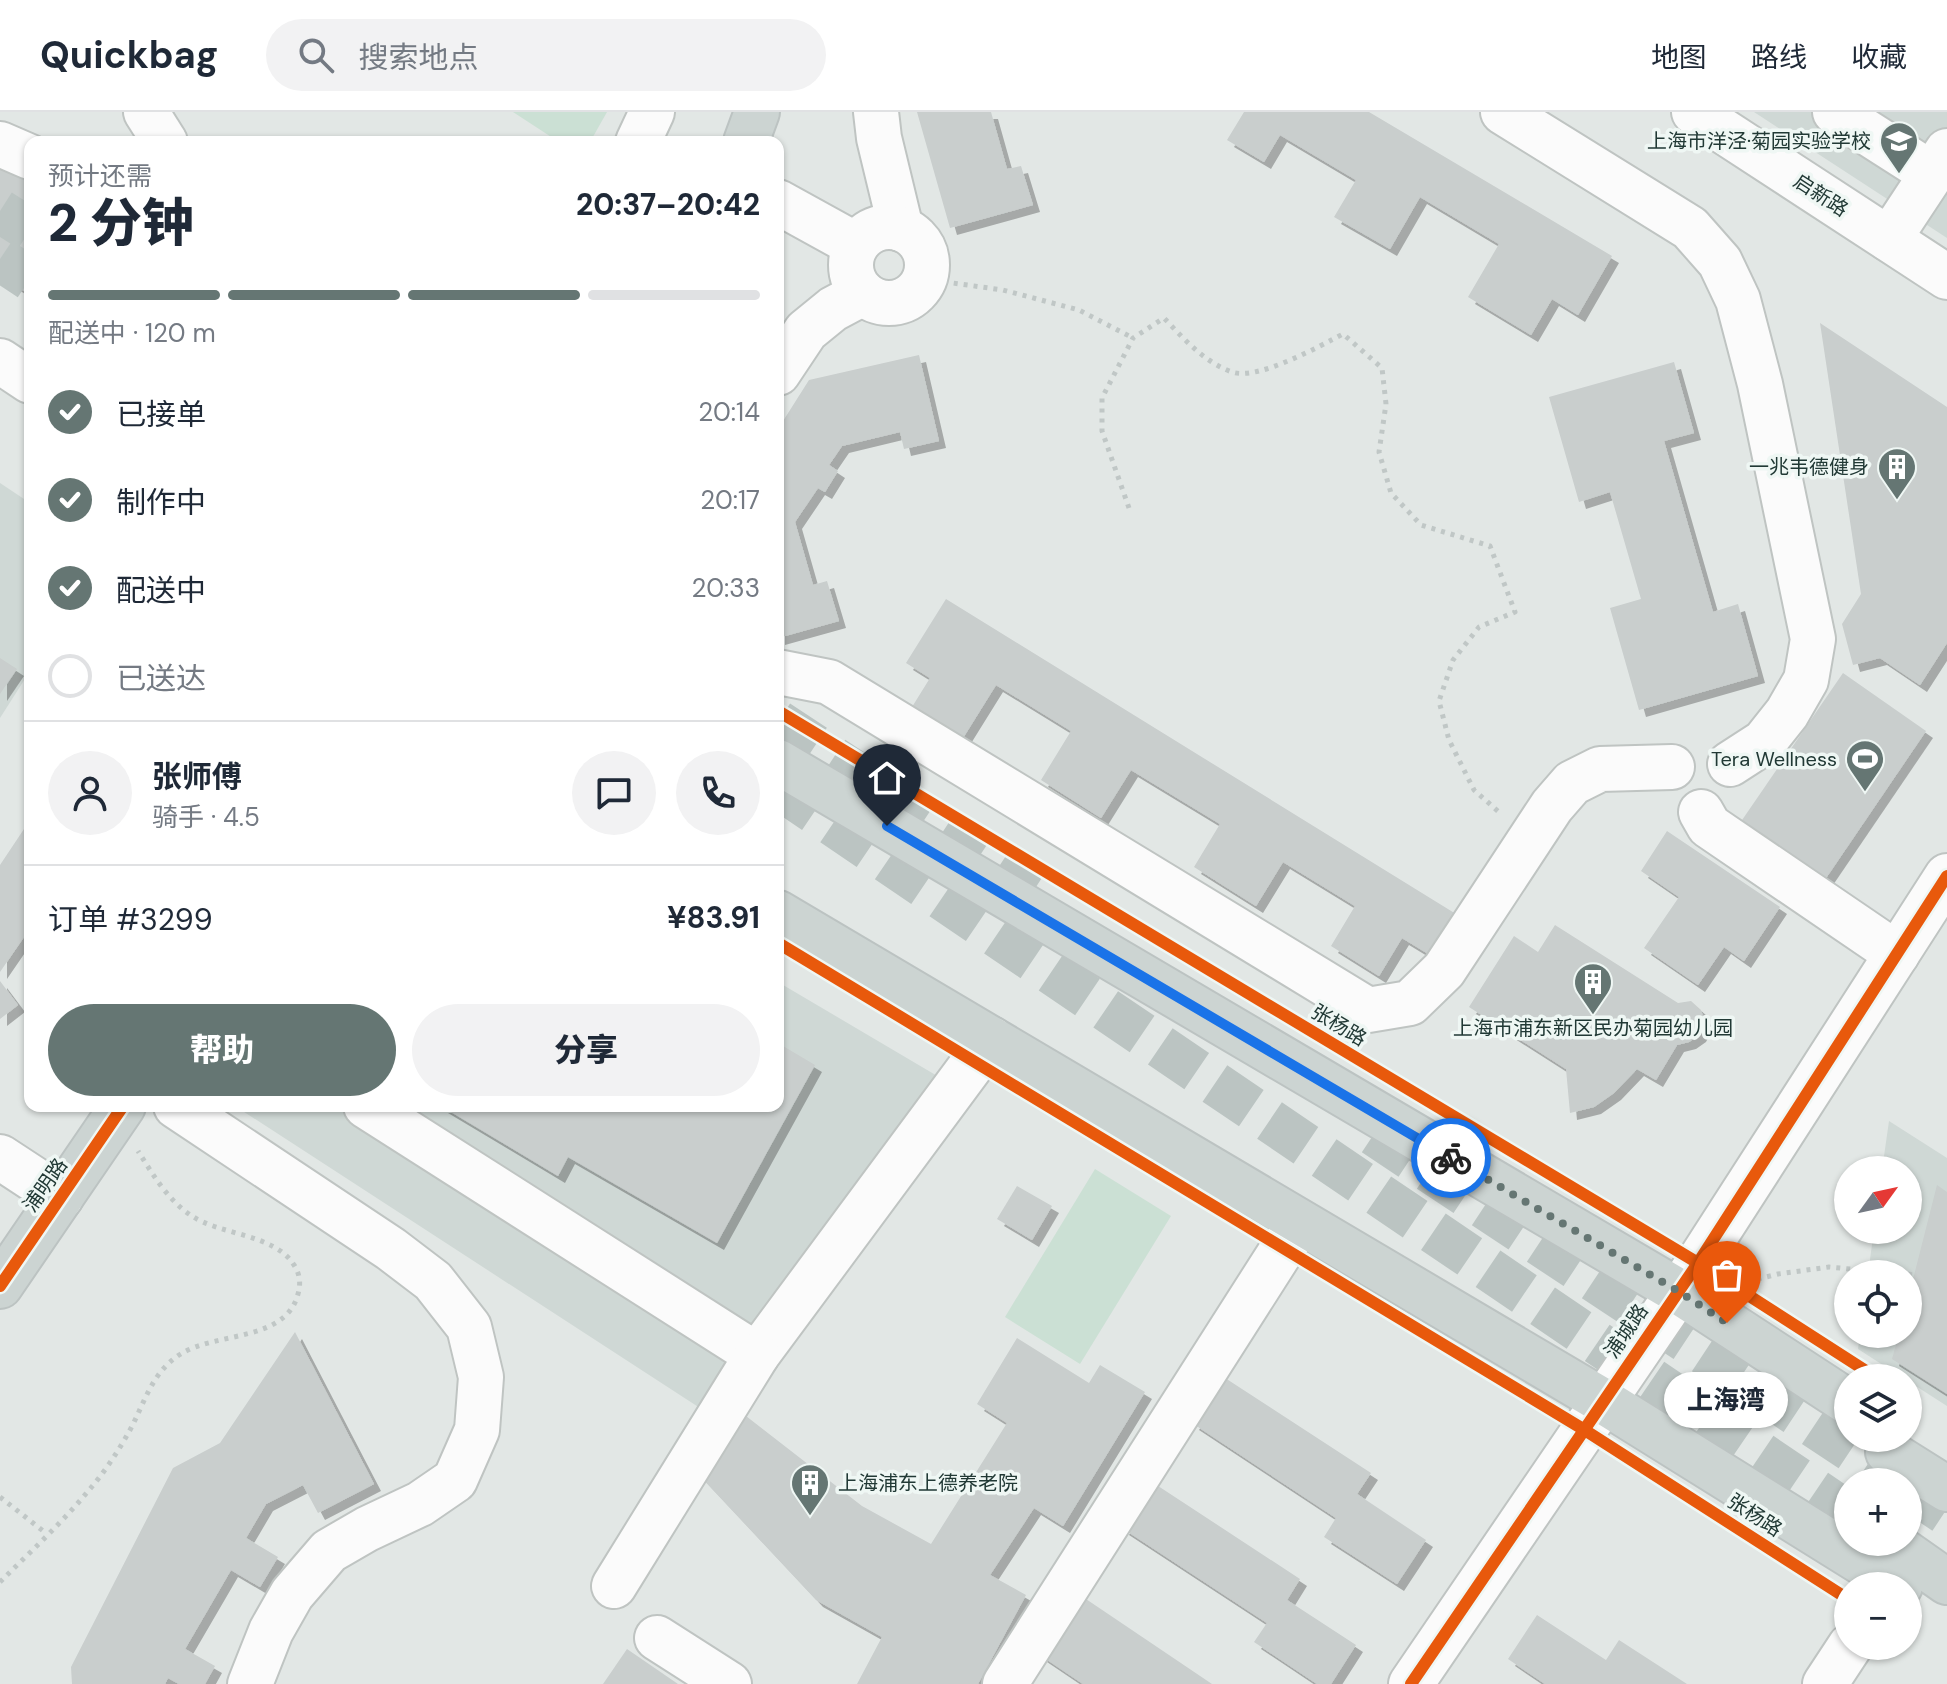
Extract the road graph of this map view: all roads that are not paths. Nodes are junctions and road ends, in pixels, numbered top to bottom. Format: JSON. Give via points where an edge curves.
{"nodes":[{"id":1,"x":146,"y":112,"type":"edge"},
{"id":2,"x":652,"y":112,"type":"edge"},
{"id":3,"x":757,"y":112,"type":"edge"},
{"id":4,"x":876,"y":112,"type":"edge"},
{"id":5,"x":1503,"y":112,"type":"edge"},
{"id":6,"x":1694,"y":112,"type":"edge"},
{"id":7,"x":1835,"y":112,"type":"edge"},
{"id":8,"x":161,"y":136,"type":"edge"},
{"id":9,"x":641,"y":136,"type":"edge"},
{"id":10,"x":748,"y":136,"type":"edge"},
{"id":11,"x":0,"y":144,"type":"edge"},
{"id":12,"x":24,"y":154,"type":"edge"},
{"id":13,"x":1939,"y":162,"type":"edge"},
{"id":14,"x":784,"y":205,"type":"edge"},
{"id":15,"x":901,"y":229,"type":"junction"},
{"id":16,"x":1889,"y":239,"type":"junction"},
{"id":17,"x":856,"y":245,"type":"junction"},
{"id":18,"x":1947,"y":277,"type":"edge"},
{"id":19,"x":863,"y":293,"type":"junction"},
{"id":20,"x":0,"y":361,"type":"edge"},
{"id":21,"x":784,"y":364,"type":"edge"},
{"id":22,"x":24,"y":377,"type":"edge"},
{"id":23,"x":784,"y":673,"type":"edge"},
{"id":24,"x":1730,"y":764,"type":"junction"},
{"id":25,"x":784,"y":765,"type":"edge"},
{"id":26,"x":1672,"y":767,"type":"junction"},
{"id":27,"x":1701,"y":812,"type":"junction"},
{"id":28,"x":1947,"y":876,"type":"edge"},
{"id":29,"x":784,"y":917,"type":"edge"},
{"id":30,"x":1897,"y":954,"type":"junction"},
{"id":31,"x":991,"y":1039,"type":"junction"},
{"id":32,"x":118,"y":1112,"type":"edge"},
{"id":33,"x":185,"y":1112,"type":"edge"},
{"id":34,"x":375,"y":1112,"type":"edge"},
{"id":35,"x":0,"y":1157,"type":"edge"},
{"id":36,"x":61,"y":1197,"type":"junction"},
{"id":37,"x":1299,"y":1223,"type":"junction"},
{"id":38,"x":1703,"y":1280,"type":"junction"},
{"id":39,"x":0,"y":1286,"type":"edge"},
{"id":40,"x":757,"y":1355,"type":"junction"},
{"id":41,"x":1834,"y":1390,"type":"edge"},
{"id":42,"x":1603,"y":1401,"type":"junction"},
{"id":43,"x":1904,"y":1452,"type":"edge"},
{"id":44,"x":1913,"y":1452,"type":"edge"},
{"id":45,"x":1947,"y":1466,"type":"edge"},
{"id":46,"x":1947,"y":1489,"type":"edge"},
{"id":47,"x":1888,"y":1572,"type":"edge"},
{"id":48,"x":1922,"y":1580,"type":"edge"},
{"id":49,"x":1947,"y":1582,"type":"edge"},
{"id":50,"x":614,"y":1586,"type":"dead end"},
{"id":51,"x":1922,"y":1596,"type":"edge"},
{"id":52,"x":1947,"y":1615,"type":"edge"},
{"id":53,"x":657,"y":1638,"type":"dead end"},
{"id":54,"x":1841,"y":1660,"type":"edge"},
{"id":55,"x":250,"y":1684,"type":"edge"},
{"id":56,"x":729,"y":1684,"type":"edge"},
{"id":57,"x":1005,"y":1684,"type":"edge"},
{"id":58,"x":1411,"y":1684,"type":"edge"},
{"id":59,"x":1825,"y":1684,"type":"edge"}],
"edges":[{"from":1,"to":8,"type":"street"},
{"from":2,"to":9,"type":"street"},
{"from":3,"to":10,"type":"main road"},
{"from":4,"to":15,"type":"street"},
{"from":5,"to":24,"type":"street","via":[[1690,228],[1720,262],[1738,300],[1813,639],[1806,680],[1787,713],[1764,742]]},
{"from":6,"to":16,"type":"street","name":"启新路"},
{"from":7,"to":13,"type":"street"},
{"from":11,"to":12,"type":"street"},
{"from":13,"to":16,"type":"street"},
{"from":14,"to":17,"type":"street"},
{"from":15,"to":17,"type":"street","via":[[876,229]]},
{"from":15,"to":19,"type":"street","via":[[913,235],[926,255],[918,290],[885,303]]},
{"from":16,"to":18,"type":"street","name":"启新路"},
{"from":17,"to":19,"type":"street","via":[[851,270]]},
{"from":19,"to":21,"type":"street","via":[[806,331]]},
{"from":20,"to":22,"type":"street"},
{"from":23,"to":26,"type":"street","via":[[829,682],[1368,1010],[1410,1003],[1444,970],[1572,783],[1600,769]]},
{"from":24,"to":26,"type":"street","via":[[1704,748],[1685,752]]},
{"from":24,"to":27,"type":"street","via":[[1729,796]]},
{"from":25,"to":38,"type":"main road"},
{"from":26,"to":27,"type":"street","via":[[1674,796]]},
{"from":27,"to":30,"type":"street","via":[[1709,826]]},
{"from":28,"to":30,"type":"street","name":"浦城路"},
{"from":29,"to":31,"type":"main road","name":"张杨路"},
{"from":30,"to":38,"type":"street","name":"浦城路"},
{"from":31,"to":37,"type":"main road","name":"张杨路"},
{"from":31,"to":40,"type":"street"},
{"from":32,"to":36,"type":"main road","name":"浦明路"},
{"from":33,"to":55,"type":"street","via":[[433,1281],[469,1327],[481,1377],[477,1430],[455,1480],[329,1551],[292,1594]]},
{"from":34,"to":40,"type":"street"},
{"from":35,"to":36,"type":"street"},
{"from":36,"to":39,"type":"main road","name":"浦明路"},
{"from":37,"to":42,"type":"main road","name":"张杨路"},
{"from":37,"to":57,"type":"street"},
{"from":38,"to":41,"type":"main road"},
{"from":38,"to":42,"type":"street","name":"浦城路"},
{"from":40,"to":50,"type":"street"},
{"from":42,"to":47,"type":"main road","name":"张杨路"},
{"from":42,"to":58,"type":"street","name":"浦城路"},
{"from":43,"to":46,"type":"main road"},
{"from":44,"to":45,"type":"main road"},
{"from":48,"to":49,"type":"main road"},
{"from":51,"to":52,"type":"main road","name":"张杨路"},
{"from":53,"to":56,"type":"street"},
{"from":54,"to":59,"type":"street"}]}
